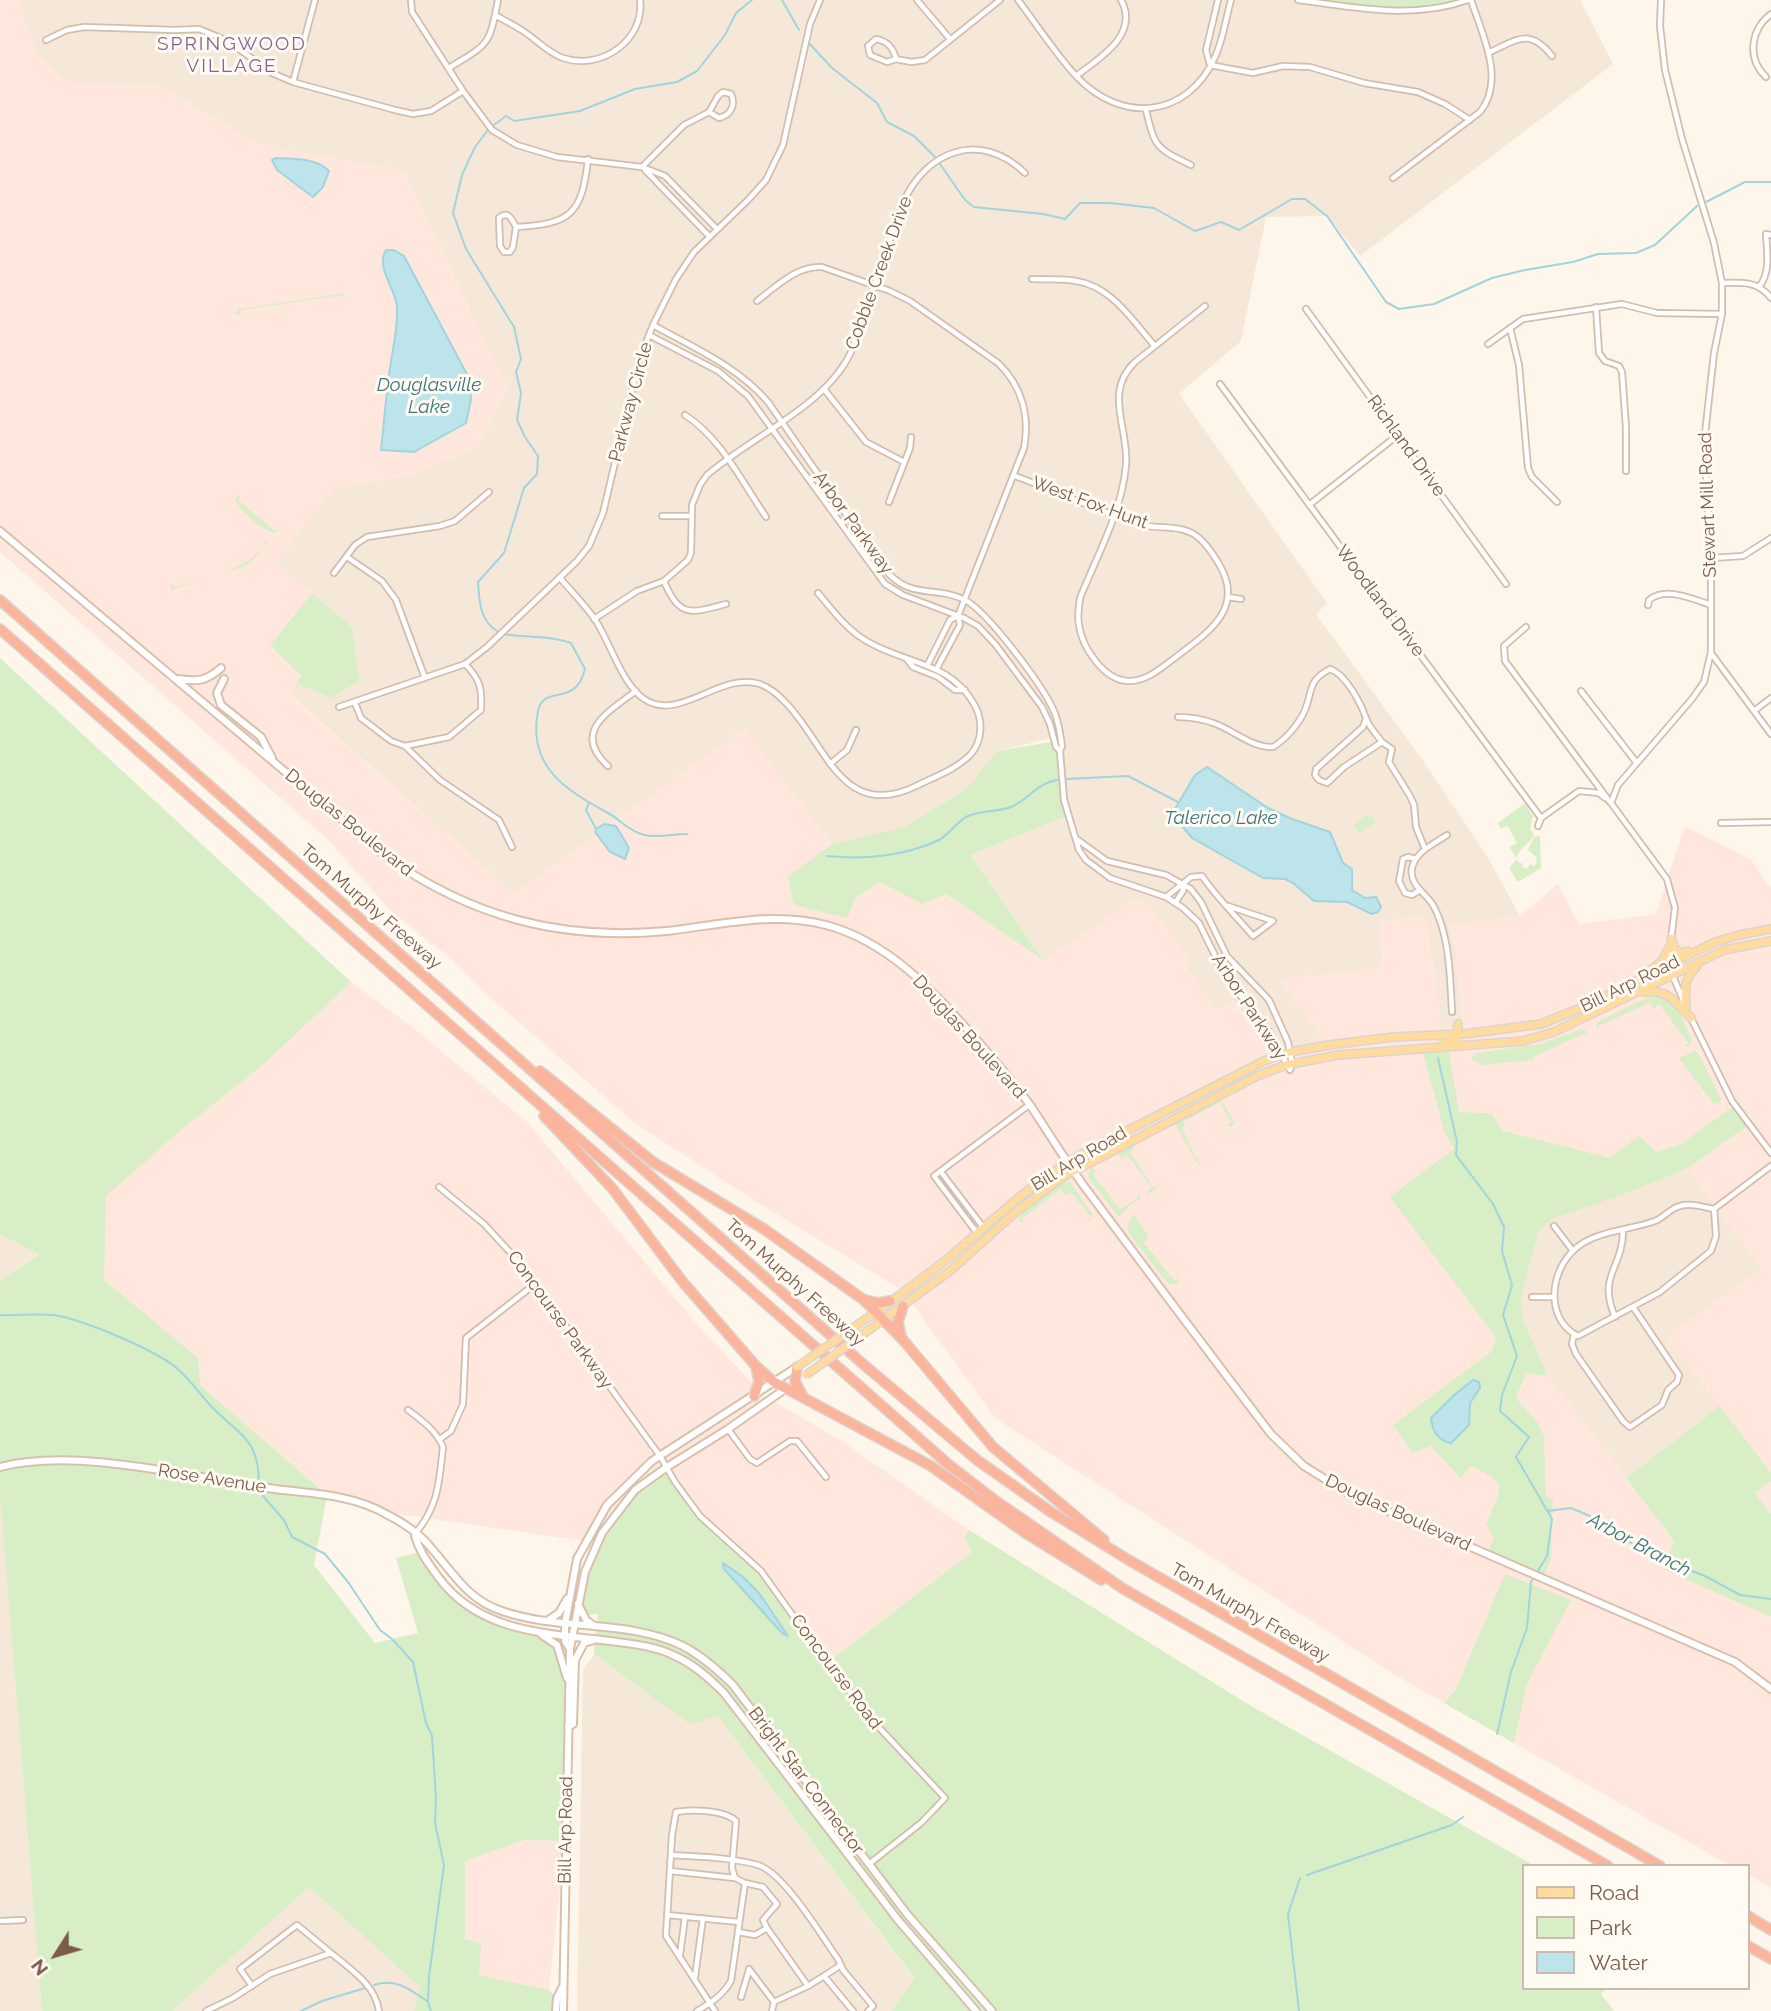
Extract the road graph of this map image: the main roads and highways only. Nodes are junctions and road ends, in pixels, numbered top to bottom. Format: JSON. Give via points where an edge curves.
{"nodes":[{"id":1,"x":0,"y":531,"type":"edge"},
{"id":2,"x":0,"y":600,"type":"edge"},
{"id":3,"x":0,"y":629,"type":"edge"},
{"id":4,"x":221,"y":668,"type":"dead end"},
{"id":5,"x":177,"y":679,"type":"junction"},
{"id":6,"x":224,"y":679,"type":"dead end"},
{"id":7,"x":275,"y":762,"type":"junction"},
{"id":8,"x":1771,"y":929,"type":"edge"},
{"id":9,"x":1771,"y":941,"type":"edge"},
{"id":10,"x":1715,"y":942,"type":"junction"},
{"id":11,"x":1702,"y":961,"type":"junction"},
{"id":12,"x":1644,"y":978,"type":"junction"},
{"id":13,"x":440,"y":990,"type":"junction"},
{"id":14,"x":1636,"y":993,"type":"junction"},
{"id":15,"x":1686,"y":1007,"type":"road end"},
{"id":16,"x":1691,"y":1018,"type":"road end"},
{"id":17,"x":1458,"y":1024,"type":"dead end"},
{"id":18,"x":1458,"y":1034,"type":"junction"},
{"id":19,"x":1430,"y":1048,"type":"junction"},
{"id":20,"x":512,"y":1081,"type":"junction"},
{"id":21,"x":1067,"y":1162,"type":"junction"},
{"id":22,"x":1073,"y":1171,"type":"junction"},
{"id":23,"x":864,"y":1300,"type":"junction"},
{"id":24,"x":890,"y":1301,"type":"junction"},
{"id":25,"x":903,"y":1306,"type":"junction"},
{"id":26,"x":875,"y":1312,"type":"junction"},
{"id":27,"x":884,"y":1320,"type":"junction"},
{"id":28,"x":904,"y":1341,"type":"junction"},
{"id":29,"x":755,"y":1364,"type":"junction"},
{"id":30,"x":797,"y":1367,"type":"junction"},
{"id":31,"x":795,"y":1381,"type":"junction"},
{"id":32,"x":774,"y":1382,"type":"junction"},
{"id":33,"x":785,"y":1389,"type":"junction"},
{"id":34,"x":754,"y":1396,"type":"junction"},
{"id":35,"x":803,"y":1397,"type":"junction"},
{"id":36,"x":0,"y":1468,"type":"edge"},
{"id":37,"x":415,"y":1534,"type":"junction"},
{"id":38,"x":1127,"y":1559,"type":"junction"},
{"id":39,"x":1122,"y":1588,"type":"junction"},
{"id":40,"x":571,"y":1591,"type":"junction"},
{"id":41,"x":578,"y":1604,"type":"junction"},
{"id":42,"x":546,"y":1621,"type":"junction"},
{"id":43,"x":565,"y":1624,"type":"junction"},
{"id":44,"x":573,"y":1624,"type":"junction"},
{"id":45,"x":595,"y":1627,"type":"junction"},
{"id":46,"x":534,"y":1632,"type":"junction"},
{"id":47,"x":569,"y":1636,"type":"junction"},
{"id":48,"x":596,"y":1639,"type":"junction"},
{"id":49,"x":569,"y":1682,"type":"junction"},
{"id":50,"x":1771,"y":1689,"type":"edge"},
{"id":51,"x":568,"y":1727,"type":"junction"},
{"id":52,"x":1605,"y":1864,"type":"edge"},
{"id":53,"x":1657,"y":1864,"type":"edge"},
{"id":54,"x":1750,"y":1917,"type":"edge"},
{"id":55,"x":1771,"y":1930,"type":"edge"},
{"id":56,"x":1750,"y":1947,"type":"edge"},
{"id":57,"x":1771,"y":1959,"type":"edge"},
{"id":58,"x":564,"y":1987,"type":"junction"},
{"id":59,"x":556,"y":2011,"type":"edge"},
{"id":60,"x":563,"y":2011,"type":"edge"},
{"id":61,"x":976,"y":2011,"type":"edge"},
{"id":62,"x":992,"y":2011,"type":"edge"}],
"edges":[{"from":1,"to":5,"type":"main road","name":"Douglas Boulevard"},
{"from":2,"to":13,"type":"highway","name":"Tom Murphy Freeway"},
{"from":3,"to":20,"type":"highway","name":"Tom Murphy Freeway"},
{"from":4,"to":5,"type":"main road","via":[[197,682]]},
{"from":5,"to":7,"type":"main road","name":"Douglas Boulevard"},
{"from":6,"to":7,"type":"main road","via":[[217,693],[221,705],[261,737]]},
{"from":7,"to":21,"type":"main road","name":"Douglas Boulevard","via":[[405,870],[497,915],[596,933],[778,918],[826,925],[853,935],[923,981],[1030,1105]]},
{"from":8,"to":10,"type":"main road","name":"Bill Arp Road"},
{"from":9,"to":11,"type":"main road","name":"Bill Arp Road","via":[[1724,950]]},
{"from":10,"to":12,"type":"main road","name":"Bill Arp Road"},
{"from":10,"to":12,"type":"main road","via":[[1681,953],[1671,942],[1662,961]]},
{"from":11,"to":14,"type":"main road","name":"Bill Arp Road"},
{"from":11,"to":15,"type":"main road","via":[[1688,976]]},
{"from":12,"to":18,"type":"main road","name":"Bill Arp Road","via":[[1541,1024]]},
{"from":13,"to":23,"type":"highway","via":[[653,1163],[750,1220]]},
{"from":13,"to":38,"type":"highway","name":"Tom Murphy Freeway","via":[[929,1422],[1019,1490]]},
{"from":14,"to":16,"type":"main road","via":[[1659,990]]},
{"from":14,"to":19,"type":"main road","name":"Bill Arp Road","via":[[1554,1032],[1523,1041]]},
{"from":17,"to":18,"type":"main road"},
{"from":18,"to":19,"type":"main road","via":[[1452,1042]]},
{"from":18,"to":21,"type":"main road","name":"Bill Arp Road","via":[[1393,1037],[1286,1053]]},
{"from":19,"to":22,"type":"main road","name":"Bill Arp Road","via":[[1289,1064],[1222,1093]]},
{"from":20,"to":29,"type":"highway","via":[[612,1188],[682,1281]]},
{"from":20,"to":39,"type":"highway","name":"Tom Murphy Freeway","via":[[964,1477]]},
{"from":21,"to":22,"type":"main road","name":"Douglas Boulevard"},
{"from":21,"to":24,"type":"main road","name":"Bill Arp Road","via":[[1019,1195]]},
{"from":22,"to":25,"type":"main road","name":"Bill Arp Road","via":[[1027,1203]]},
{"from":22,"to":50,"type":"main road","name":"Douglas Boulevard","via":[[1271,1434],[1304,1466],[1349,1494],[1735,1662]]},
{"from":23,"to":24,"type":"highway"},
{"from":23,"to":26,"type":"highway"},
{"from":24,"to":26,"type":"main road","name":"Bill Arp Road"},
{"from":25,"to":27,"type":"main road","name":"Bill Arp Road"},
{"from":25,"to":28,"type":"highway","via":[[898,1322]]},
{"from":26,"to":27,"type":"highway"},
{"from":26,"to":30,"type":"main road","name":"Bill Arp Road","bridge":true},
{"from":27,"to":28,"type":"highway"},
{"from":27,"to":31,"type":"main road","name":"Bill Arp Road","bridge":true},
{"from":28,"to":38,"type":"highway","via":[[1006,1460]]},
{"from":29,"to":32,"type":"highway"},
{"from":29,"to":34,"type":"highway","via":[[759,1382]]},
{"from":30,"to":31,"type":"highway"},
{"from":30,"to":32,"type":"main road","name":"Bill Arp Road"},
{"from":31,"to":33,"type":"main road","name":"Bill Arp Road"},
{"from":31,"to":35,"type":"highway"},
{"from":32,"to":33,"type":"highway"},
{"from":32,"to":34,"type":"main road","name":"Bill Arp Road"},
{"from":33,"to":35,"type":"highway"},
{"from":33,"to":41,"type":"main road","name":"Bill Arp Road","via":[[635,1490],[602,1533],[585,1572]]},
{"from":34,"to":40,"type":"main road","name":"Bill Arp Road","via":[[660,1457],[622,1488],[607,1505],[577,1559]]},
{"from":35,"to":39,"type":"highway","via":[[931,1466],[1069,1561]]},
{"from":36,"to":37,"type":"main road","name":"Rose Avenue","via":[[54,1461],[93,1463],[327,1495],[383,1512]]},
{"from":37,"to":42,"type":"main road","name":"Rose Avenue","via":[[471,1595],[498,1610]]},
{"from":37,"to":46,"type":"main road","name":"Rose Avenue","via":[[425,1558],[464,1604],[493,1621]]},
{"from":38,"to":53,"type":"highway","name":"Tom Murphy Freeway"},
{"from":39,"to":52,"type":"highway","name":"Tom Murphy Freeway"},
{"from":40,"to":42,"type":"main road","via":[[559,1613]]},
{"from":40,"to":43,"type":"main road","name":"Bill Arp Road"},
{"from":41,"to":44,"type":"main road","name":"Bill Arp Road"},
{"from":41,"to":45,"type":"main road"},
{"from":42,"to":43,"type":"main road","name":"Rose Avenue"},
{"from":43,"to":44,"type":"main road","name":"Rose Avenue"},
{"from":43,"to":47,"type":"main road","name":"Bill Arp Road"},
{"from":44,"to":45,"type":"main road","name":"Bright Star Connector"},
{"from":44,"to":47,"type":"main road","name":"Bill Arp Road"},
{"from":45,"to":62,"type":"main road","name":"Bright Star Connector","via":[[658,1637],[717,1669],[938,1951]]},
{"from":46,"to":47,"type":"main road","name":"Rose Avenue"},
{"from":46,"to":49,"type":"main road","via":[[557,1645]]},
{"from":47,"to":48,"type":"main road","name":"Bright Star Connector"},
{"from":47,"to":49,"type":"main road","name":"Bill Arp Road"},
{"from":48,"to":51,"type":"main road","via":[[584,1643],[575,1660],[573,1724]]},
{"from":48,"to":61,"type":"main road","name":"Bright Star Connector","via":[[677,1656],[709,1678],[898,1920]]},
{"from":49,"to":51,"type":"main road","name":"Bill Arp Road"},
{"from":51,"to":58,"type":"main road","name":"Bill Arp Road"},
{"from":54,"to":55,"type":"highway"},
{"from":56,"to":57,"type":"highway"},
{"from":58,"to":59,"type":"main road"},
{"from":58,"to":60,"type":"main road","name":"Bill Arp Road"}]}
